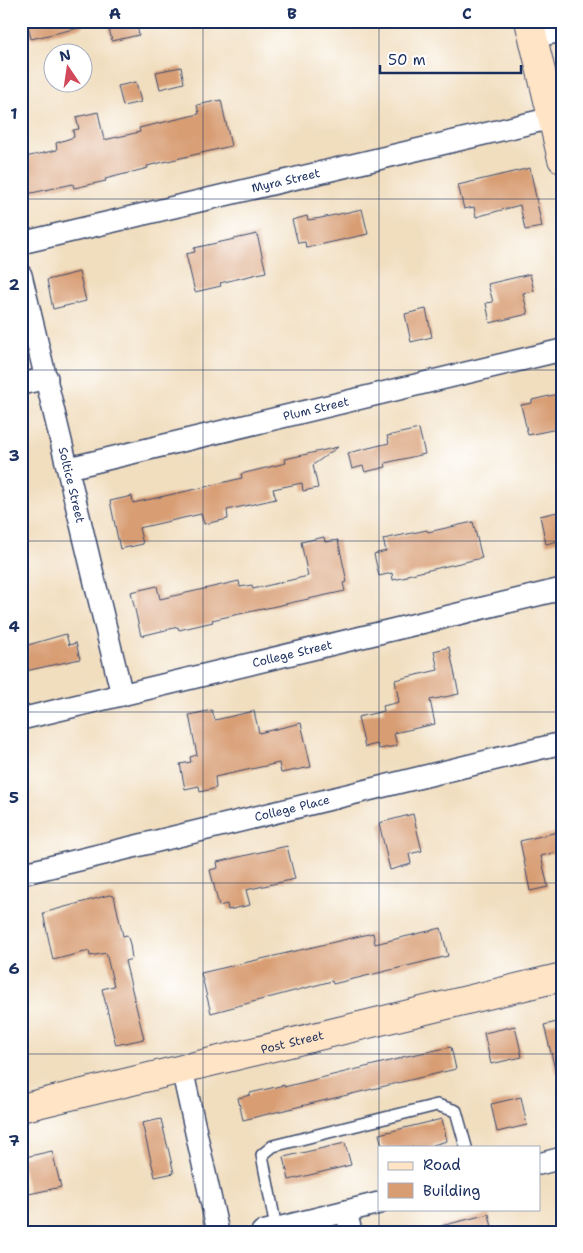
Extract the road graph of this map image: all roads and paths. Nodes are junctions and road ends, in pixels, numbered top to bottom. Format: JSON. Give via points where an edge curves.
{"nodes":[{"id":1,"x":531,"y":29,"type":"edge"},
{"id":2,"x":562,"y":30,"type":"edge"},
{"id":3,"x":552,"y":118,"type":"junction"},
{"id":4,"x":562,"y":159,"type":"edge"},
{"id":5,"x":21,"y":243,"type":"edge"},
{"id":6,"x":21,"y":275,"type":"edge"},
{"id":7,"x":562,"y":350,"type":"edge"},
{"id":8,"x":47,"y":378,"type":"junction"},
{"id":9,"x":21,"y":384,"type":"edge"},
{"id":10,"x":69,"y":468,"type":"junction"},
{"id":11,"x":562,"y":589,"type":"edge"},
{"id":12,"x":122,"y":695,"type":"junction"},
{"id":13,"x":21,"y":719,"type":"edge"},
{"id":14,"x":562,"y":743,"type":"edge"},
{"id":15,"x":21,"y":874,"type":"edge"},
{"id":16,"x":562,"y":977,"type":"edge"},
{"id":17,"x":182,"y":1069,"type":"junction"},
{"id":18,"x":21,"y":1108,"type":"edge"},
{"id":19,"x":466,"y":1146,"type":"edge"},
{"id":20,"x":561,"y":1161,"type":"edge"},
{"id":21,"x":540,"y":1164,"type":"edge"},
{"id":22,"x":378,"y":1204,"type":"edge"},
{"id":23,"x":349,"y":1222,"type":"edge"},
{"id":24,"x":269,"y":1230,"type":"edge"},
{"id":25,"x":218,"y":1232,"type":"edge"}],
"edges":[{"from":1,"to":2,"type":"street"},
{"from":1,"to":3,"type":"main road"},
{"from":3,"to":4,"type":"main road"},
{"from":3,"to":5,"type":"street","name":"Myra Street"},
{"from":6,"to":8,"type":"street","name":"Soltice Street"},
{"from":7,"to":10,"type":"street","name":"Plum Street"},
{"from":8,"to":9,"type":"street"},
{"from":8,"to":10,"type":"street","name":"Soltice Street"},
{"from":10,"to":12,"type":"street","name":"Soltice Street"},
{"from":11,"to":12,"type":"street","name":"College Street"},
{"from":12,"to":13,"type":"street","name":"College Street"},
{"from":14,"to":15,"type":"street","name":"College Place"},
{"from":16,"to":17,"type":"main road","name":"Post Street"},
{"from":17,"to":18,"type":"main road","name":"Post Street"},
{"from":17,"to":25,"type":"street"},
{"from":19,"to":24,"type":"lane","via":[[456,1111],[437,1105],[274,1146],[262,1155]]},
{"from":20,"to":21,"type":"street"},
{"from":22,"to":23,"type":"street"},
{"from":23,"to":24,"type":"street"}]}
